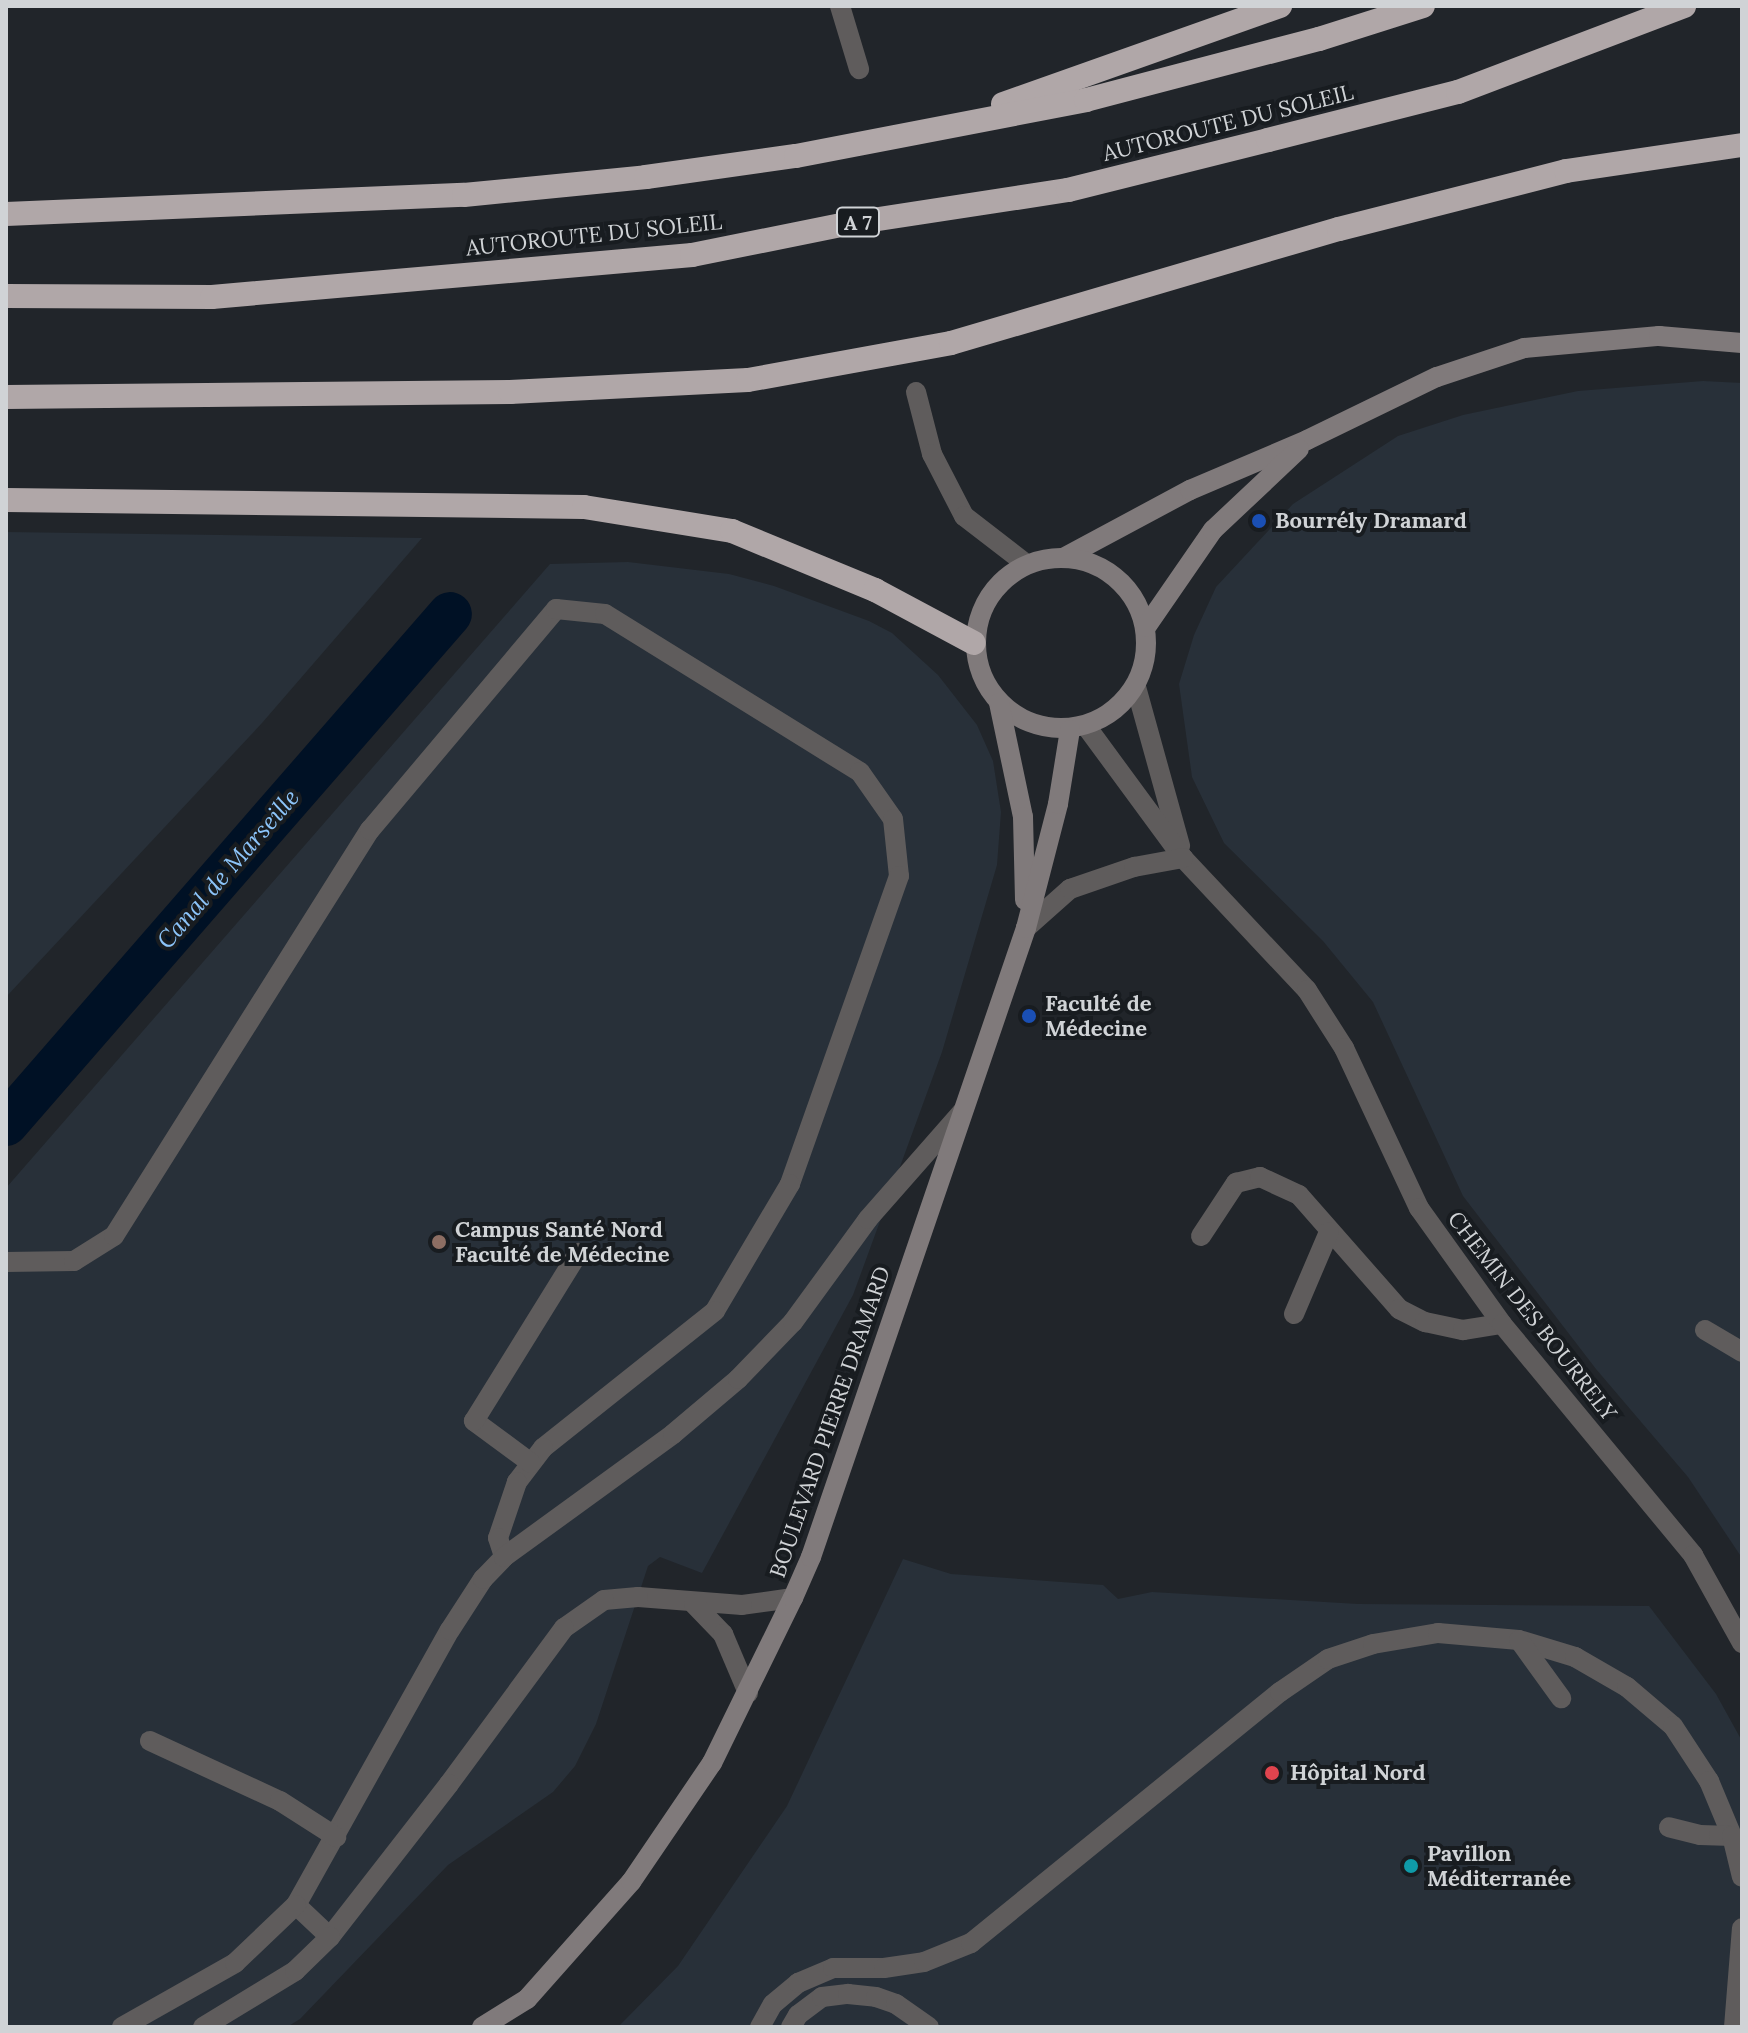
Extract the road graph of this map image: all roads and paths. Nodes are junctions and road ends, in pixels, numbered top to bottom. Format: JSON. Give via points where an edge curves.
{"nodes":[{"id":1,"x":840,"y":6,"type":"edge"},
{"id":2,"x":1280,"y":6,"type":"edge"},
{"id":3,"x":1423,"y":6,"type":"edge"},
{"id":4,"x":1684,"y":6,"type":"edge"},
{"id":5,"x":859,"y":69,"type":"dead end"},
{"id":6,"x":927,"y":130,"type":"junction"},
{"id":7,"x":1742,"y":145,"type":"edge"},
{"id":8,"x":6,"y":214,"type":"edge"},
{"id":9,"x":6,"y":296,"type":"edge"},
{"id":10,"x":1742,"y":343,"type":"edge"},
{"id":11,"x":916,"y":392,"type":"dead end"},
{"id":12,"x":6,"y":397,"type":"edge"},
{"id":13,"x":1307,"y":440,"type":"junction"},
{"id":14,"x":6,"y":500,"type":"edge"},
{"id":15,"x":1065,"y":557,"type":"junction"},
{"id":16,"x":1026,"y":564,"type":"junction"},
{"id":17,"x":1146,"y":627,"type":"junction"},
{"id":18,"x":974,"y":643,"type":"junction"},
{"id":19,"x":1136,"y":687,"type":"junction"},
{"id":20,"x":999,"y":703,"type":"junction"},
{"id":21,"x":1078,"y":728,"type":"junction"},
{"id":22,"x":1183,"y":858,"type":"junction"},
{"id":23,"x":1026,"y":928,"type":"junction"},
{"id":24,"x":962,"y":1112,"type":"junction"},
{"id":25,"x":1329,"y":1232,"type":"junction"},
{"id":26,"x":1201,"y":1236,"type":"dead end"},
{"id":27,"x":578,"y":1253,"type":"dead end"},
{"id":28,"x":6,"y":1262,"type":"edge"},
{"id":29,"x":1294,"y":1314,"type":"dead end"},
{"id":30,"x":1502,"y":1324,"type":"junction"},
{"id":31,"x":1705,"y":1330,"type":"dead end"},
{"id":32,"x":1742,"y":1352,"type":"edge"},
{"id":33,"x":531,"y":1463,"type":"junction"},
{"id":34,"x":504,"y":1557,"type":"junction"},
{"id":35,"x":793,"y":1598,"type":"junction"},
{"id":36,"x":694,"y":1604,"type":"junction"},
{"id":37,"x":1519,"y":1640,"type":"junction"},
{"id":38,"x":1742,"y":1643,"type":"edge"},
{"id":39,"x":748,"y":1693,"type":"junction"},
{"id":40,"x":1561,"y":1698,"type":"dead end"},
{"id":41,"x":150,"y":1741,"type":"dead end"},
{"id":42,"x":1669,"y":1827,"type":"dead end"},
{"id":43,"x":1732,"y":1836,"type":"junction"},
{"id":44,"x":336,"y":1837,"type":"junction"},
{"id":45,"x":1742,"y":1877,"type":"edge"},
{"id":46,"x":296,"y":1905,"type":"junction"},
{"id":47,"x":1742,"y":1928,"type":"edge"},
{"id":48,"x":330,"y":1937,"type":"junction"},
{"id":49,"x":517,"y":2006,"type":"junction"},
{"id":50,"x":122,"y":2027,"type":"edge"},
{"id":51,"x":203,"y":2027,"type":"edge"},
{"id":52,"x":482,"y":2027,"type":"edge"},
{"id":53,"x":502,"y":2027,"type":"edge"},
{"id":54,"x":760,"y":2027,"type":"edge"},
{"id":55,"x":791,"y":2027,"type":"edge"},
{"id":56,"x":929,"y":2027,"type":"edge"},
{"id":57,"x":1734,"y":2027,"type":"edge"}],
"edges":[{"from":1,"to":5,"type":"street"},
{"from":2,"to":6,"type":"highway"},
{"from":3,"to":6,"type":"highway","via":[[1086,100]]},
{"from":4,"to":9,"type":"highway","name":"AUTOROUTE DU SOLEIL","number":"A 7","via":[[1458,92],[1268,140],[1068,190],[846,224],[692,255],[212,297]]},
{"from":6,"to":8,"type":"highway","via":[[796,156],[464,195]]},
{"from":7,"to":12,"type":"highway","via":[[1566,171],[1339,229],[951,343],[748,380],[510,392]]},
{"from":10,"to":13,"type":"street","via":[[1659,336],[1524,348],[1437,377]]},
{"from":11,"to":16,"type":"street","via":[[932,454],[964,516]]},
{"from":13,"to":15,"type":"street","via":[[1190,490]]},
{"from":13,"to":17,"type":"street","via":[[1213,530]]},
{"from":14,"to":18,"type":"highway","via":[[584,507],[732,531],[875,590]]},
{"from":15,"to":16,"type":"street"},
{"from":15,"to":17,"type":"street","via":[[1102,567],[1121,583],[1131,592]]},
{"from":16,"to":18,"type":"street","via":[[999,583],[981,610]]},
{"from":17,"to":19,"type":"street","via":[[1146,658]]},
{"from":18,"to":20,"type":"street","via":[[981,676]]},
{"from":19,"to":21,"type":"street","via":[[1115,711]]},
{"from":19,"to":22,"type":"street","name":"CHEMIN DES BOURRELY"},
{"from":20,"to":21,"type":"street","via":[[1032,725]]},
{"from":20,"to":23,"type":"street","name":"BOULEVARD PIERRE DRAMARD","via":[[1023,817]]},
{"from":21,"to":22,"type":"street","name":"CHEMIN DES BOURRELY"},
{"from":21,"to":23,"type":"street","name":"BOULEVARD PIERRE DRAMARD"},
{"from":22,"to":23,"type":"street","via":[[1134,867],[1070,889]]},
{"from":22,"to":30,"type":"street","name":"CHEMIN DES BOURRELY","via":[[1307,990],[1344,1048],[1419,1208]]},
{"from":23,"to":24,"type":"street","name":"BOULEVARD PIERRE DRAMARD"},
{"from":24,"to":34,"type":"street","via":[[868,1219],[793,1322],[738,1379],[673,1434]]},
{"from":24,"to":35,"type":"street","name":"BOULEVARD PIERRE DRAMARD"},
{"from":25,"to":26,"type":"street","via":[[1299,1195],[1260,1177],[1236,1183]]},
{"from":25,"to":29,"type":"street"},
{"from":25,"to":30,"type":"street","via":[[1399,1309],[1425,1322],[1463,1330]]},
{"from":27,"to":33,"type":"street","via":[[474,1421]]},
{"from":28,"to":33,"type":"street","via":[[74,1261],[114,1236],[370,830],[556,609],[605,614],[860,772],[893,819],[899,876],[790,1184],[715,1311]]},
{"from":30,"to":38,"type":"street","name":"CHEMIN DES BOURRELY","via":[[1693,1555]]},
{"from":31,"to":32,"type":"street"},
{"from":33,"to":34,"type":"street","via":[[517,1482],[498,1538]]},
{"from":34,"to":44,"type":"street","via":[[450,1630]]},
{"from":35,"to":36,"type":"street"},
{"from":35,"to":39,"type":"street","name":"BOULEVARD PIERRE DRAMARD"},
{"from":36,"to":39,"type":"street","via":[[723,1634]]},
{"from":36,"to":48,"type":"street","via":[[638,1597],[604,1600],[564,1628]]},
{"from":37,"to":40,"type":"street"},
{"from":37,"to":43,"type":"street","via":[[1575,1657],[1627,1687],[1673,1726],[1709,1781]]},
{"from":37,"to":54,"type":"street","via":[[1438,1633],[1373,1644],[1328,1659],[1280,1692],[971,1943],[924,1962],[833,1968],[798,1983],[773,2004]]},
{"from":39,"to":49,"type":"street","name":"BOULEVARD PIERRE DRAMARD","via":[[712,1763],[631,1882],[559,1967]]},
{"from":41,"to":44,"type":"street","via":[[280,1801]]},
{"from":42,"to":43,"type":"street"},
{"from":43,"to":45,"type":"street"},
{"from":44,"to":46,"type":"street"},
{"from":46,"to":48,"type":"street"},
{"from":46,"to":50,"type":"street","via":[[235,1963]]},
{"from":47,"to":57,"type":"street"},
{"from":48,"to":51,"type":"street","via":[[295,1971]]},
{"from":49,"to":52,"type":"street","name":"BOULEVARD PIERRE DRAMARD"},
{"from":49,"to":53,"type":"street","name":"BOULEVARD PIERRE DRAMARD"},
{"from":55,"to":56,"type":"street","via":[[822,1997],[848,1994],[896,2004]]}]}
